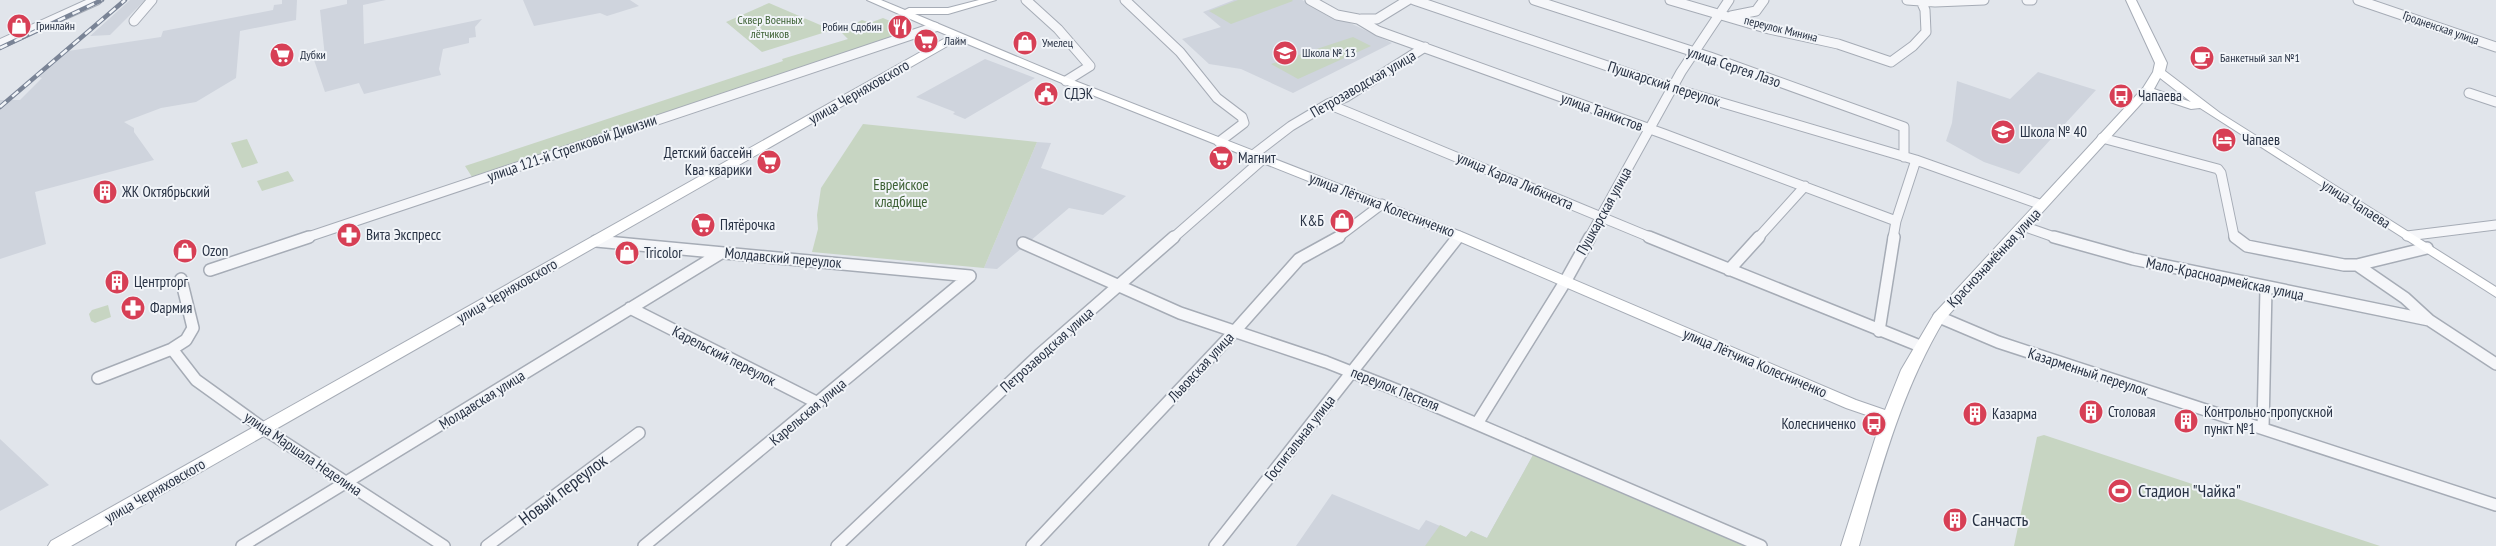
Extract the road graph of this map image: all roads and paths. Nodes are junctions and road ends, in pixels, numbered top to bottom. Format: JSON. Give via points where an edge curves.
{"nodes":[{"id":1,"x":97,"y":0,"type":"edge"},
{"id":2,"x":152,"y":0,"type":"edge"},
{"id":3,"x":872,"y":0,"type":"edge"},
{"id":4,"x":992,"y":0,"type":"edge"},
{"id":5,"x":1026,"y":0,"type":"edge"},
{"id":6,"x":1125,"y":0,"type":"edge"},
{"id":7,"x":1310,"y":0,"type":"edge"},
{"id":8,"x":1408,"y":0,"type":"edge"},
{"id":9,"x":1414,"y":0,"type":"edge"},
{"id":10,"x":1534,"y":0,"type":"edge"},
{"id":11,"x":1670,"y":0,"type":"edge"},
{"id":12,"x":1729,"y":0,"type":"edge"},
{"id":13,"x":1764,"y":0,"type":"edge"},
{"id":14,"x":1907,"y":0,"type":"edge"},
{"id":15,"x":1984,"y":0,"type":"edge"},
{"id":16,"x":2028,"y":0,"type":"edge"},
{"id":17,"x":2032,"y":0,"type":"edge"},
{"id":18,"x":2131,"y":0,"type":"edge"},
{"id":19,"x":2358,"y":0,"type":"edge"},
{"id":20,"x":1920,"y":1,"type":"edge"},
{"id":21,"x":889,"y":7,"type":"junction"},
{"id":22,"x":1725,"y":16,"type":"junction"},
{"id":23,"x":1358,"y":19,"type":"junction"},
{"id":24,"x":134,"y":21,"type":"dead end"},
{"id":25,"x":935,"y":27,"type":"junction"},
{"id":26,"x":957,"y":36,"type":"junction"},
{"id":27,"x":0,"y":44,"type":"edge"},
{"id":28,"x":1425,"y":47,"type":"junction"},
{"id":29,"x":2496,"y":47,"type":"edge"},
{"id":30,"x":1694,"y":53,"type":"junction"},
{"id":31,"x":2159,"y":72,"type":"junction"},
{"id":32,"x":1066,"y":81,"type":"junction"},
{"id":33,"x":1672,"y":88,"type":"junction"},
{"id":34,"x":2146,"y":90,"type":"junction"},
{"id":35,"x":2469,"y":93,"type":"dead end"},
{"id":36,"x":2496,"y":102,"type":"edge"},
{"id":37,"x":1328,"y":104,"type":"junction"},
{"id":38,"x":2216,"y":115,"type":"junction"},
{"id":39,"x":1649,"y":130,"type":"junction"},
{"id":40,"x":2102,"y":138,"type":"junction"},
{"id":41,"x":1219,"y":142,"type":"junction"},
{"id":42,"x":1258,"y":157,"type":"junction"},
{"id":43,"x":1904,"y":157,"type":"junction"},
{"id":44,"x":1916,"y":160,"type":"junction"},
{"id":45,"x":1805,"y":186,"type":"junction"},
{"id":46,"x":1382,"y":204,"type":"junction"},
{"id":47,"x":2042,"y":205,"type":"junction"},
{"id":48,"x":1600,"y":217,"type":"junction"},
{"id":49,"x":1896,"y":221,"type":"junction"},
{"id":50,"x":2496,"y":225,"type":"edge"},
{"id":51,"x":2023,"y":226,"type":"junction"},
{"id":52,"x":1460,"y":236,"type":"junction"},
{"id":53,"x":2407,"y":236,"type":"junction"},
{"id":54,"x":596,"y":241,"type":"junction"},
{"id":55,"x":1023,"y":243,"type":"dead end"},
{"id":56,"x":2427,"y":248,"type":"junction"},
{"id":57,"x":720,"y":252,"type":"junction"},
{"id":58,"x":2357,"y":265,"type":"junction"},
{"id":59,"x":210,"y":270,"type":"dead end"},
{"id":60,"x":1729,"y":270,"type":"junction"},
{"id":61,"x":970,"y":276,"type":"joint"},
{"id":62,"x":181,"y":279,"type":"dead end"},
{"id":63,"x":1565,"y":282,"type":"junction"},
{"id":64,"x":1118,"y":286,"type":"junction"},
{"id":65,"x":2266,"y":288,"type":"junction"},
{"id":66,"x":2496,"y":293,"type":"edge"},
{"id":67,"x":630,"y":308,"type":"junction"},
{"id":68,"x":1939,"y":317,"type":"junction"},
{"id":69,"x":2429,"y":320,"type":"junction"},
{"id":70,"x":1879,"y":331,"type":"junction"},
{"id":71,"x":1234,"y":332,"type":"junction"},
{"id":72,"x":1920,"y":346,"type":"junction"},
{"id":73,"x":172,"y":349,"type":"junction"},
{"id":74,"x":2496,"y":364,"type":"edge"},
{"id":75,"x":1352,"y":371,"type":"junction"},
{"id":76,"x":98,"y":378,"type":"dead end"},
{"id":77,"x":818,"y":403,"type":"junction"},
{"id":78,"x":1889,"y":417,"type":"junction"},
{"id":79,"x":1478,"y":422,"type":"junction"},
{"id":80,"x":2262,"y":428,"type":"junction"},
{"id":81,"x":264,"y":429,"type":"junction"},
{"id":82,"x":639,"y":433,"type":"dead end"},
{"id":83,"x":346,"y":483,"type":"junction"},
{"id":84,"x":2496,"y":506,"type":"edge"},
{"id":85,"x":57,"y":546,"type":"edge"},
{"id":86,"x":242,"y":546,"type":"edge"},
{"id":87,"x":444,"y":546,"type":"edge"},
{"id":88,"x":487,"y":546,"type":"edge"},
{"id":89,"x":644,"y":546,"type":"edge"},
{"id":90,"x":837,"y":546,"type":"edge"},
{"id":91,"x":1032,"y":546,"type":"edge"},
{"id":92,"x":1216,"y":546,"type":"edge"},
{"id":93,"x":1761,"y":546,"type":"edge"},
{"id":94,"x":1850,"y":546,"type":"edge"}],
"edges":[{"from":1,"to":27,"type":"street"},
{"from":2,"to":24,"type":"street"},
{"from":3,"to":21,"type":"street","name":"улица Лётчика Колесниченко"},
{"from":4,"to":21,"type":"street","via":[[933,13]]},
{"from":4,"to":25,"type":"street"},
{"from":5,"to":32,"type":"street","via":[[1058,29],[1090,66]]},
{"from":6,"to":41,"type":"street","via":[[1180,52],[1217,98],[1242,117],[1244,123]]},
{"from":7,"to":23,"type":"street","name":"улица Танкистов","via":[[1337,15]]},
{"from":8,"to":23,"type":"street","via":[[1377,20]]},
{"from":9,"to":33,"type":"street","name":"Пушкарский переулок"},
{"from":10,"to":30,"type":"street","name":"улица Сергея Лазо"},
{"from":11,"to":22,"type":"street","name":"переулок Минина"},
{"from":12,"to":22,"type":"street","name":"Пушкарская улица"},
{"from":13,"to":22,"type":"street","via":[[1756,11]]},
{"from":14,"to":20,"type":"street"},
{"from":15,"to":20,"type":"street"},
{"from":16,"to":17,"type":"street"},
{"from":18,"to":31,"type":"street","via":[[2160,58]]},
{"from":19,"to":29,"type":"street","name":"Гродненская улица"},
{"from":20,"to":22,"type":"street","name":"переулок Минина","via":[[1925,10],[1926,32],[1891,62],[1838,44]]},
{"from":21,"to":25,"type":"street","name":"улица Лётчика Колесниченко"},
{"from":22,"to":30,"type":"street","name":"Пушкарская улица"},
{"from":23,"to":28,"type":"street","name":"улица Танкистов","via":[[1378,31]]},
{"from":25,"to":26,"type":"street","name":"улица Лётчика Колесниченко"},
{"from":25,"to":59,"type":"street","name":"улица 121-й Стрелковой Дивизии"},
{"from":26,"to":32,"type":"street","name":"улица Лётчика Колесниченко"},
{"from":26,"to":54,"type":"street","name":"улица Черняховского"},
{"from":28,"to":37,"type":"street","name":"Петрозаводская улица","via":[[1346,97]]},
{"from":28,"to":39,"type":"street","name":"улица Танкистов"},
{"from":30,"to":33,"type":"street","name":"Пушкарская улица"},
{"from":30,"to":43,"type":"street","name":"улица Сергея Лазо","via":[[1904,127]]},
{"from":31,"to":34,"type":"street","name":"Краснознамённая улица"},
{"from":31,"to":38,"type":"street","name":"улица Чапаева"},
{"from":32,"to":41,"type":"street","name":"улица Лётчика Колесниченко"},
{"from":33,"to":39,"type":"street","name":"Пушкарская улица"},
{"from":33,"to":43,"type":"street","name":"Пушкарский переулок"},
{"from":34,"to":38,"type":"street","name":"улица Чапаева"},
{"from":34,"to":40,"type":"street","name":"Краснознамённая улица"},
{"from":35,"to":36,"type":"street"},
{"from":37,"to":42,"type":"street","name":"Петрозаводская улица","via":[[1291,126]]},
{"from":37,"to":48,"type":"street","name":"улица Карла Либкнехта"},
{"from":38,"to":53,"type":"street","name":"улица Чапаева"},
{"from":39,"to":45,"type":"street","name":"улица Танкистов"},
{"from":39,"to":48,"type":"street","name":"Пушкарская улица"},
{"from":40,"to":47,"type":"street","name":"Краснознамённая улица"},
{"from":40,"to":58,"type":"street","name":"Мало-Красноармейская улица","via":[[2218,169],[2234,236],[2247,246]]},
{"from":41,"to":42,"type":"street","name":"улица Лётчика Колесниченко"},
{"from":42,"to":46,"type":"street","name":"улица Лётчика Колесниченко"},
{"from":42,"to":64,"type":"street","name":"Петрозаводская улица"},
{"from":43,"to":44,"type":"street","name":"Пушкарский переулок"},
{"from":44,"to":47,"type":"street","name":"Пушкарский переулок"},
{"from":44,"to":49,"type":"street"},
{"from":45,"to":49,"type":"street","name":"улица Танкистов"},
{"from":45,"to":60,"type":"street"},
{"from":46,"to":52,"type":"street","name":"улица Лётчика Колесниченко"},
{"from":46,"to":71,"type":"street","name":"Львовская улица","via":[[1335,240],[1299,259]]},
{"from":47,"to":51,"type":"street","name":"Краснознамённая улица"},
{"from":48,"to":60,"type":"street","name":"улица Карла Либкнехта"},
{"from":48,"to":63,"type":"street","name":"Пушкарская улица"},
{"from":49,"to":70,"type":"street"},
{"from":50,"to":53,"type":"street"},
{"from":51,"to":65,"type":"street","name":"Мало-Красноармейская улица","via":[[2133,260]]},
{"from":51,"to":68,"type":"street","name":"Краснознамённая улица"},
{"from":52,"to":63,"type":"street","name":"улица Лётчика Колесниченко"},
{"from":52,"to":75,"type":"street","name":"Госпитальная улица"},
{"from":53,"to":56,"type":"street","name":"улица Чапаева"},
{"from":54,"to":57,"type":"street","name":"Молдавский переулок"},
{"from":54,"to":81,"type":"street","name":"улица Черняховского"},
{"from":55,"to":64,"type":"street","name":"переулок Пестеля"},
{"from":56,"to":58,"type":"street","name":"Мало-Красноармейская улица"},
{"from":56,"to":66,"type":"street","name":"улица Чапаева"},
{"from":57,"to":61,"type":"street","name":"Молдавский переулок"},
{"from":57,"to":67,"type":"street","name":"Молдавская улица"},
{"from":58,"to":69,"type":"street","name":"Мало-Красноармейская улица","via":[[2405,298]]},
{"from":60,"to":70,"type":"street","name":"улица Карла Либкнехта"},
{"from":61,"to":77,"type":"street","name":"Карельская улица"},
{"from":62,"to":73,"type":"street","via":[[193,328],[186,340]]},
{"from":63,"to":78,"type":"street","name":"улица Лётчика Колесниченко","via":[[1851,404]]},
{"from":63,"to":79,"type":"street","name":"Пушкарская улица"},
{"from":64,"to":71,"type":"street","name":"переулок Пестеля"},
{"from":64,"to":90,"type":"street","name":"Петрозаводская улица","via":[[1039,355]]},
{"from":65,"to":69,"type":"street","name":"Мало-Красноармейская улица"},
{"from":65,"to":80,"type":"street"},
{"from":67,"to":77,"type":"street","name":"Карельский переулок"},
{"from":67,"to":83,"type":"street","name":"Молдавская улица"},
{"from":68,"to":72,"type":"street","name":"Краснознамённая улица"},
{"from":68,"to":80,"type":"street","name":"Казарменный переулок","via":[[1998,342]]},
{"from":69,"to":74,"type":"street","name":"Мало-Красноармейская улица"},
{"from":70,"to":72,"type":"street","name":"улица Карла Либкнехта"},
{"from":71,"to":75,"type":"street","name":"переулок Пестеля"},
{"from":71,"to":91,"type":"street","name":"Львовская улица"},
{"from":72,"to":78,"type":"street","name":"Краснознамённая улица"},
{"from":73,"to":76,"type":"street"},
{"from":73,"to":81,"type":"street","name":"улица Маршала Неделина","via":[[196,380]]},
{"from":75,"to":79,"type":"street","name":"переулок Пестеля"},
{"from":75,"to":92,"type":"street","name":"Госпитальная улица"},
{"from":77,"to":89,"type":"street","name":"Карельская улица"},
{"from":78,"to":94,"type":"street","name":"Краснознамённая улица"},
{"from":79,"to":93,"type":"street","name":"переулок Пестеля"},
{"from":80,"to":84,"type":"street","name":"Казарменный переулок"},
{"from":81,"to":83,"type":"street","name":"улица Маршала Неделина"},
{"from":81,"to":85,"type":"street","name":"улица Черняховского"},
{"from":82,"to":88,"type":"street","name":"Новый переулок"},
{"from":83,"to":86,"type":"street","name":"Молдавская улица"},
{"from":83,"to":87,"type":"street","name":"улица Маршала Неделина"}]}
